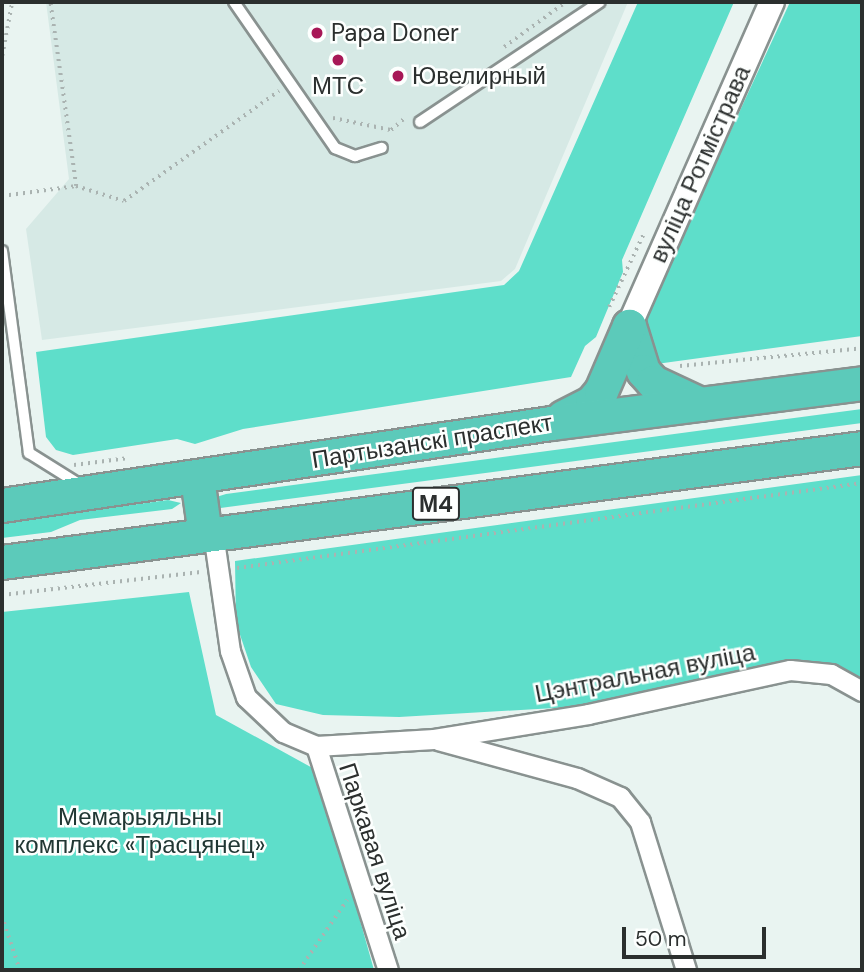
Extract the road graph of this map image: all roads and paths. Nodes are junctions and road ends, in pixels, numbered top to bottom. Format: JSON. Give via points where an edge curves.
{"nodes":[{"id":1,"x":12,"y":2,"type":"edge"},
{"id":2,"x":50,"y":2,"type":"edge"},
{"id":3,"x":234,"y":2,"type":"edge"},
{"id":4,"x":600,"y":2,"type":"edge"},
{"id":5,"x":772,"y":2,"type":"edge"},
{"id":6,"x":2,"y":56,"type":"edge"},
{"id":7,"x":291,"y":83,"type":"junction"},
{"id":8,"x":325,"y":117,"type":"dead end"},
{"id":9,"x":420,"y":122,"type":"dead end"},
{"id":10,"x":391,"y":130,"type":"dead end"},
{"id":11,"x":383,"y":148,"type":"dead end"},
{"id":12,"x":76,"y":186,"type":"junction"},
{"id":13,"x":2,"y":196,"type":"edge"},
{"id":14,"x":2,"y":251,"type":"edge"},
{"id":15,"x":629,"y":326,"type":"junction"},
{"id":16,"x":862,"y":348,"type":"edge"},
{"id":17,"x":671,"y":367,"type":"dead end"},
{"id":18,"x":862,"y":383,"type":"edge"},
{"id":19,"x":700,"y":404,"type":"junction"},
{"id":20,"x":551,"y":423,"type":"junction"},
{"id":21,"x":862,"y":447,"type":"edge"},
{"id":22,"x":197,"y":478,"type":"junction"},
{"id":23,"x":862,"y":483,"type":"edge"},
{"id":24,"x":119,"y":489,"type":"junction"},
{"id":25,"x":2,"y":505,"type":"edge"},
{"id":26,"x":209,"y":533,"type":"junction"},
{"id":27,"x":2,"y":562,"type":"edge"},
{"id":28,"x":216,"y":570,"type":"junction"},
{"id":29,"x":2,"y":595,"type":"edge"},
{"id":30,"x":862,"y":691,"type":"edge"},
{"id":31,"x":434,"y":739,"type":"junction"},
{"id":32,"x":316,"y":746,"type":"junction"},
{"id":33,"x":359,"y":884,"type":"junction"},
{"id":34,"x":2,"y":916,"type":"edge"},
{"id":35,"x":20,"y":970,"type":"edge"},
{"id":36,"x":299,"y":970,"type":"edge"},
{"id":37,"x":388,"y":970,"type":"edge"},
{"id":38,"x":687,"y":970,"type":"edge"}],
"edges":[{"from":1,"to":6,"type":"path"},
{"from":2,"to":12,"type":"path"},
{"from":3,"to":7,"type":"lane"},
{"from":4,"to":9,"type":"lane"},
{"from":5,"to":15,"type":"street","name":"вуліца Ротмістрава"},
{"from":7,"to":11,"type":"lane","via":[[335,148],[355,156]]},
{"from":7,"to":12,"type":"path","via":[[124,201]]},
{"from":8,"to":10,"type":"path"},
{"from":12,"to":13,"type":"path"},
{"from":14,"to":24,"type":"lane","via":[[29,453],[68,479]]},
{"from":15,"to":19,"type":"highway","via":[[643,371],[653,382]]},
{"from":15,"to":20,"type":"highway","via":[[592,402]]},
{"from":16,"to":17,"type":"path"},
{"from":18,"to":19,"type":"highway","name":"Партызанскі праспект"},
{"from":19,"to":20,"type":"highway","name":"Партызанскі праспект"},
{"from":20,"to":22,"type":"highway","name":"Партызанскі праспект"},
{"from":21,"to":26,"type":"highway","number":"М4"},
{"from":22,"to":24,"type":"highway","name":"Партызанскі праспект"},
{"from":22,"to":26,"type":"highway"},
{"from":23,"to":28,"type":"path"},
{"from":24,"to":25,"type":"highway","name":"Партызанскі праспект"},
{"from":26,"to":27,"type":"highway","number":"М4"},
{"from":26,"to":28,"type":"street"},
{"from":28,"to":29,"type":"path"},
{"from":28,"to":32,"type":"street","via":[[230,651],[246,697],[283,732]]},
{"from":30,"to":31,"type":"street","name":"Цэнтральная вуліца","via":[[831,674],[790,670],[588,714]]},
{"from":31,"to":32,"type":"street","name":"Цэнтральная вуліца"},
{"from":31,"to":38,"type":"street","name":"Цэнтральная вуліца","via":[[577,778],[620,797],[640,822]]},
{"from":32,"to":33,"type":"street","name":"Паркавая вуліца"},
{"from":33,"to":36,"type":"path"},
{"from":33,"to":37,"type":"street","name":"Паркавая вуліца"},
{"from":34,"to":35,"type":"path"}]}
